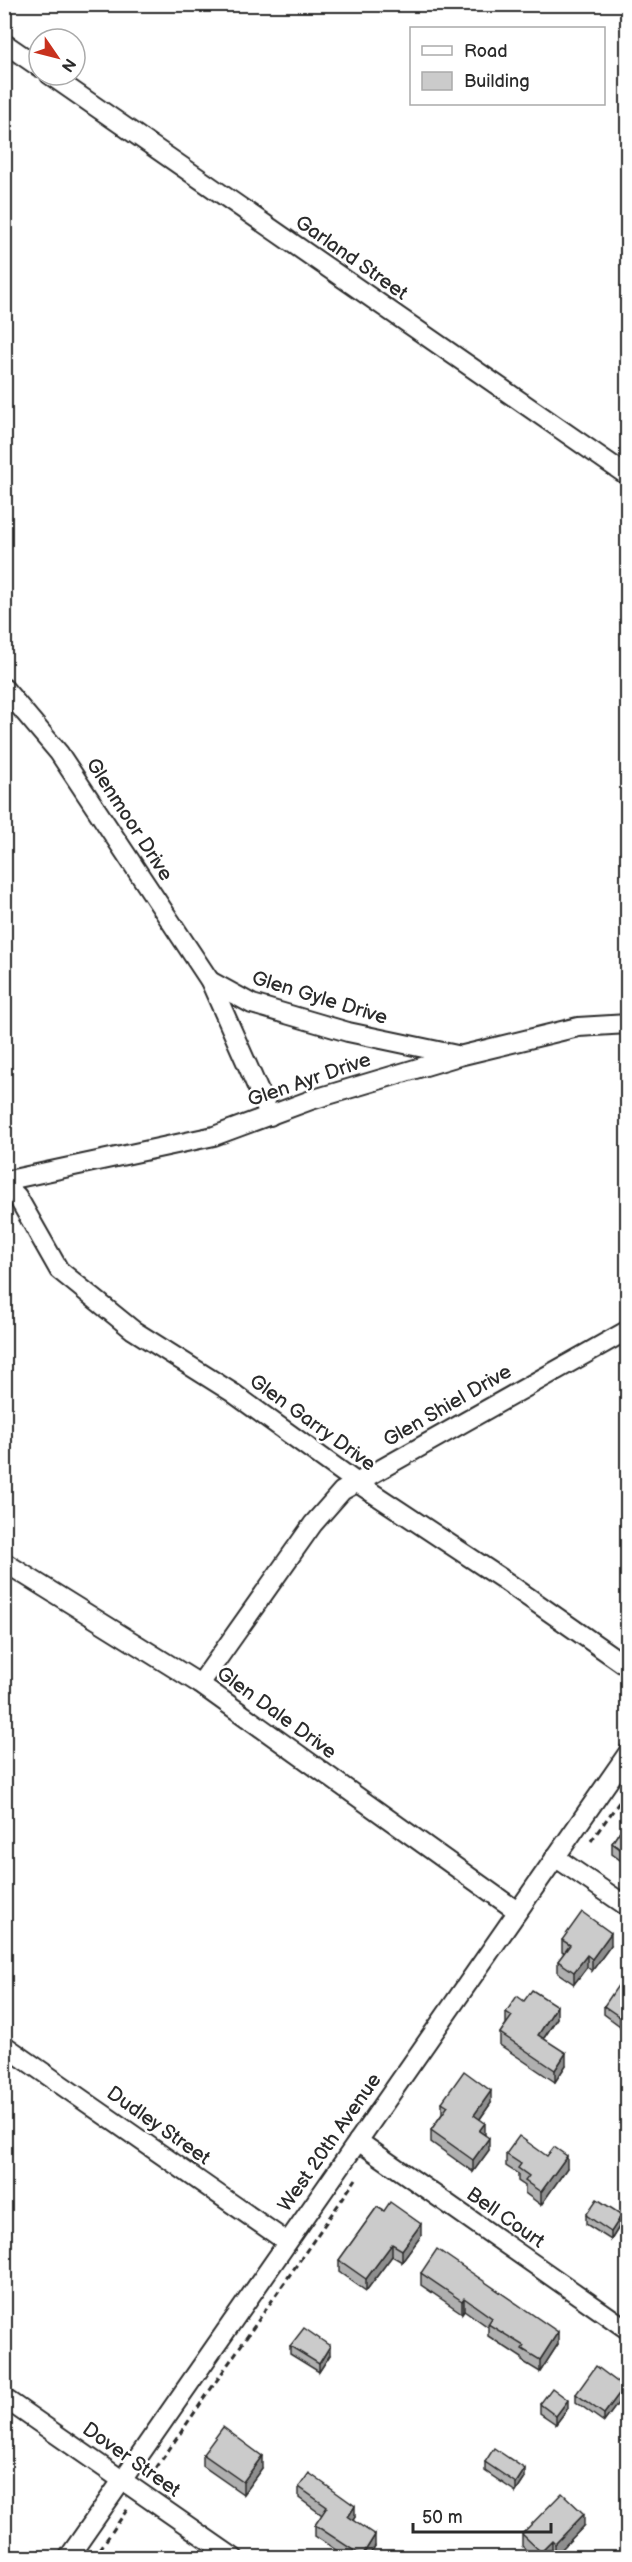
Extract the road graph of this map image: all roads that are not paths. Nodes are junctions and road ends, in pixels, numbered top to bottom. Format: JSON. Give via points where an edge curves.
{"nodes":[{"id":1,"x":4,"y":44,"type":"edge"},
{"id":2,"x":27,"y":59,"type":"edge"},
{"id":3,"x":67,"y":87,"type":"edge"},
{"id":4,"x":627,"y":476,"type":"edge"},
{"id":5,"x":4,"y":688,"type":"edge"},
{"id":6,"x":210,"y":981,"type":"junction"},
{"id":7,"x":627,"y":1024,"type":"edge"},
{"id":8,"x":459,"y":1056,"type":"junction"},
{"id":9,"x":270,"y":1116,"type":"junction"},
{"id":10,"x":4,"y":1182,"type":"edge"},
{"id":11,"x":627,"y":1330,"type":"edge"},
{"id":12,"x":356,"y":1482,"type":"junction"},
{"id":13,"x":4,"y":1562,"type":"edge"},
{"id":14,"x":627,"y":1667,"type":"edge"},
{"id":15,"x":200,"y":1684,"type":"junction"},
{"id":16,"x":627,"y":1755,"type":"edge"},
{"id":17,"x":555,"y":1857,"type":"junction"},
{"id":18,"x":627,"y":1907,"type":"edge"},
{"id":19,"x":517,"y":1911,"type":"junction"},
{"id":20,"x":4,"y":2045,"type":"edge"},
{"id":21,"x":358,"y":2141,"type":"junction"},
{"id":22,"x":287,"y":2242,"type":"junction"},
{"id":23,"x":627,"y":2330,"type":"edge"},
{"id":24,"x":4,"y":2398,"type":"edge"},
{"id":25,"x":122,"y":2480,"type":"junction"},
{"id":26,"x":68,"y":2558,"type":"edge"},
{"id":27,"x":234,"y":2558,"type":"edge"}],
"edges":[{"from":1,"to":2,"type":"street"},
{"from":3,"to":4,"type":"street","name":"Garland Street"},
{"from":5,"to":6,"type":"street","name":"Glenmoor Drive","via":[[59,753]]},
{"from":6,"to":8,"type":"street","name":"Glen Gyle Drive","via":[[252,1004],[348,1032]]},
{"from":6,"to":9,"type":"street"},
{"from":7,"to":8,"type":"street","name":"Glen Ayr Drive","via":[[578,1028]]},
{"from":8,"to":9,"type":"street","name":"Glen Ayr Drive"},
{"from":9,"to":10,"type":"street","name":"Glen Ayr Drive","via":[[214,1136]]},
{"from":10,"to":12,"type":"street","name":"Glen Garry Drive","via":[[17,1196],[59,1270],[134,1330],[233,1393]]},
{"from":11,"to":12,"type":"street","name":"Glen Shiel Drive"},
{"from":12,"to":14,"type":"street","name":"Glen Garry Drive"},
{"from":12,"to":15,"type":"street","name":"Glen Shiel Drive","via":[[342,1491],[314,1524]]},
{"from":13,"to":15,"type":"street","name":"Glen Dale Drive"},
{"from":15,"to":19,"type":"street","name":"Glen Dale Drive"},
{"from":16,"to":17,"type":"street","name":"West 20th Avenue"},
{"from":17,"to":18,"type":"street"},
{"from":17,"to":19,"type":"street","name":"West 20th Avenue"},
{"from":19,"to":21,"type":"street","name":"West 20th Avenue"},
{"from":20,"to":22,"type":"street","name":"Dudley Street"},
{"from":21,"to":22,"type":"street","name":"West 20th Avenue"},
{"from":21,"to":23,"type":"street","name":"Bell Court"},
{"from":22,"to":25,"type":"street","name":"West 20th Avenue"},
{"from":24,"to":25,"type":"street","name":"Dover Street"},
{"from":25,"to":26,"type":"street","name":"West 20th Avenue"},
{"from":25,"to":27,"type":"street","name":"Dover Street"}]}
